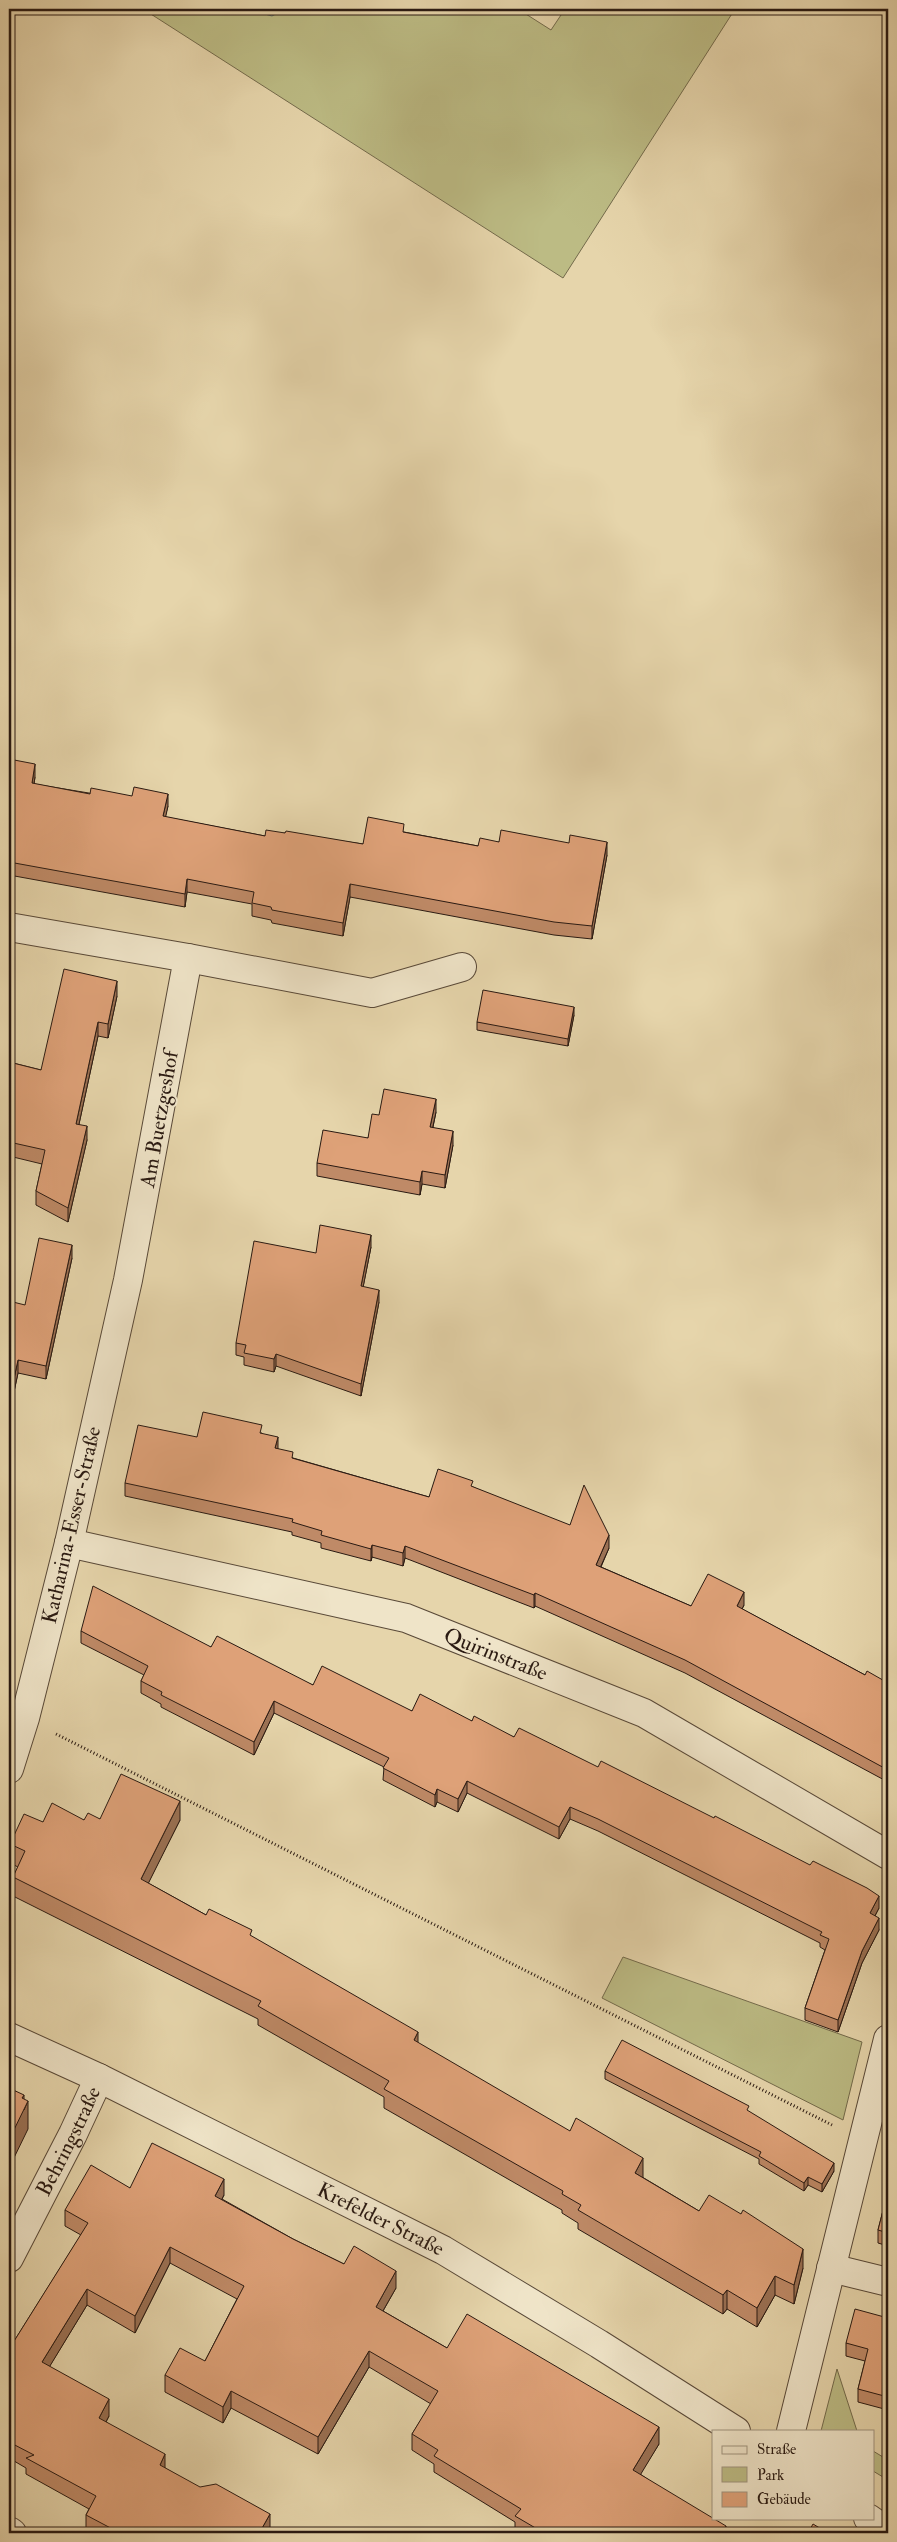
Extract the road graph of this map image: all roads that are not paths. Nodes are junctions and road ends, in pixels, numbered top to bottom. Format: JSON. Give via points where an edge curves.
{"nodes":[{"id":1,"x":9,"y":927,"type":"edge"},
{"id":2,"x":188,"y":958,"type":"junction"},
{"id":3,"x":462,"y":967,"type":"dead end"},
{"id":4,"x":128,"y":1280,"type":"joint"},
{"id":5,"x":69,"y":1542,"type":"junction"},
{"id":6,"x":9,"y":1769,"type":"edge"},
{"id":7,"x":888,"y":1855,"type":"edge"},
{"id":8,"x":9,"y":2037,"type":"edge"},
{"id":9,"x":888,"y":2039,"type":"edge"},
{"id":10,"x":99,"y":2078,"type":"junction"},
{"id":11,"x":880,"y":2105,"type":"edge"},
{"id":12,"x":9,"y":2258,"type":"edge"},
{"id":13,"x":831,"y":2268,"type":"junction"},
{"id":14,"x":888,"y":2282,"type":"edge"},
{"id":15,"x":734,"y":2430,"type":"edge"},
{"id":16,"x":792,"y":2430,"type":"edge"},
{"id":17,"x":871,"y":2520,"type":"edge"},
{"id":18,"x":9,"y":2531,"type":"edge"},
{"id":19,"x":888,"y":2532,"type":"edge"},
{"id":20,"x":12,"y":2533,"type":"edge"}],
"edges":[{"from":1,"to":2,"type":"street"},
{"from":2,"to":3,"type":"street","via":[[372,993]]},
{"from":2,"to":4,"type":"street","name":"Am Buetzgeshof"},
{"from":4,"to":5,"type":"street","name":"Katharina-Esser-Straße"},
{"from":5,"to":6,"type":"street","name":"Katharina-Esser-Straße"},
{"from":5,"to":7,"type":"street","name":"Quirinstraße","via":[[406,1618],[644,1713]]},
{"from":8,"to":10,"type":"street","name":"Krefelder Straße"},
{"from":9,"to":11,"type":"street"},
{"from":10,"to":12,"type":"street","name":"Behringstraße"},
{"from":10,"to":15,"type":"street","name":"Krefelder Straße","via":[[443,2250]]},
{"from":11,"to":13,"type":"street","via":[[862,2140]]},
{"from":13,"to":14,"type":"street"},
{"from":13,"to":16,"type":"street"},
{"from":17,"to":19,"type":"street"},
{"from":18,"to":20,"type":"street"}]}
